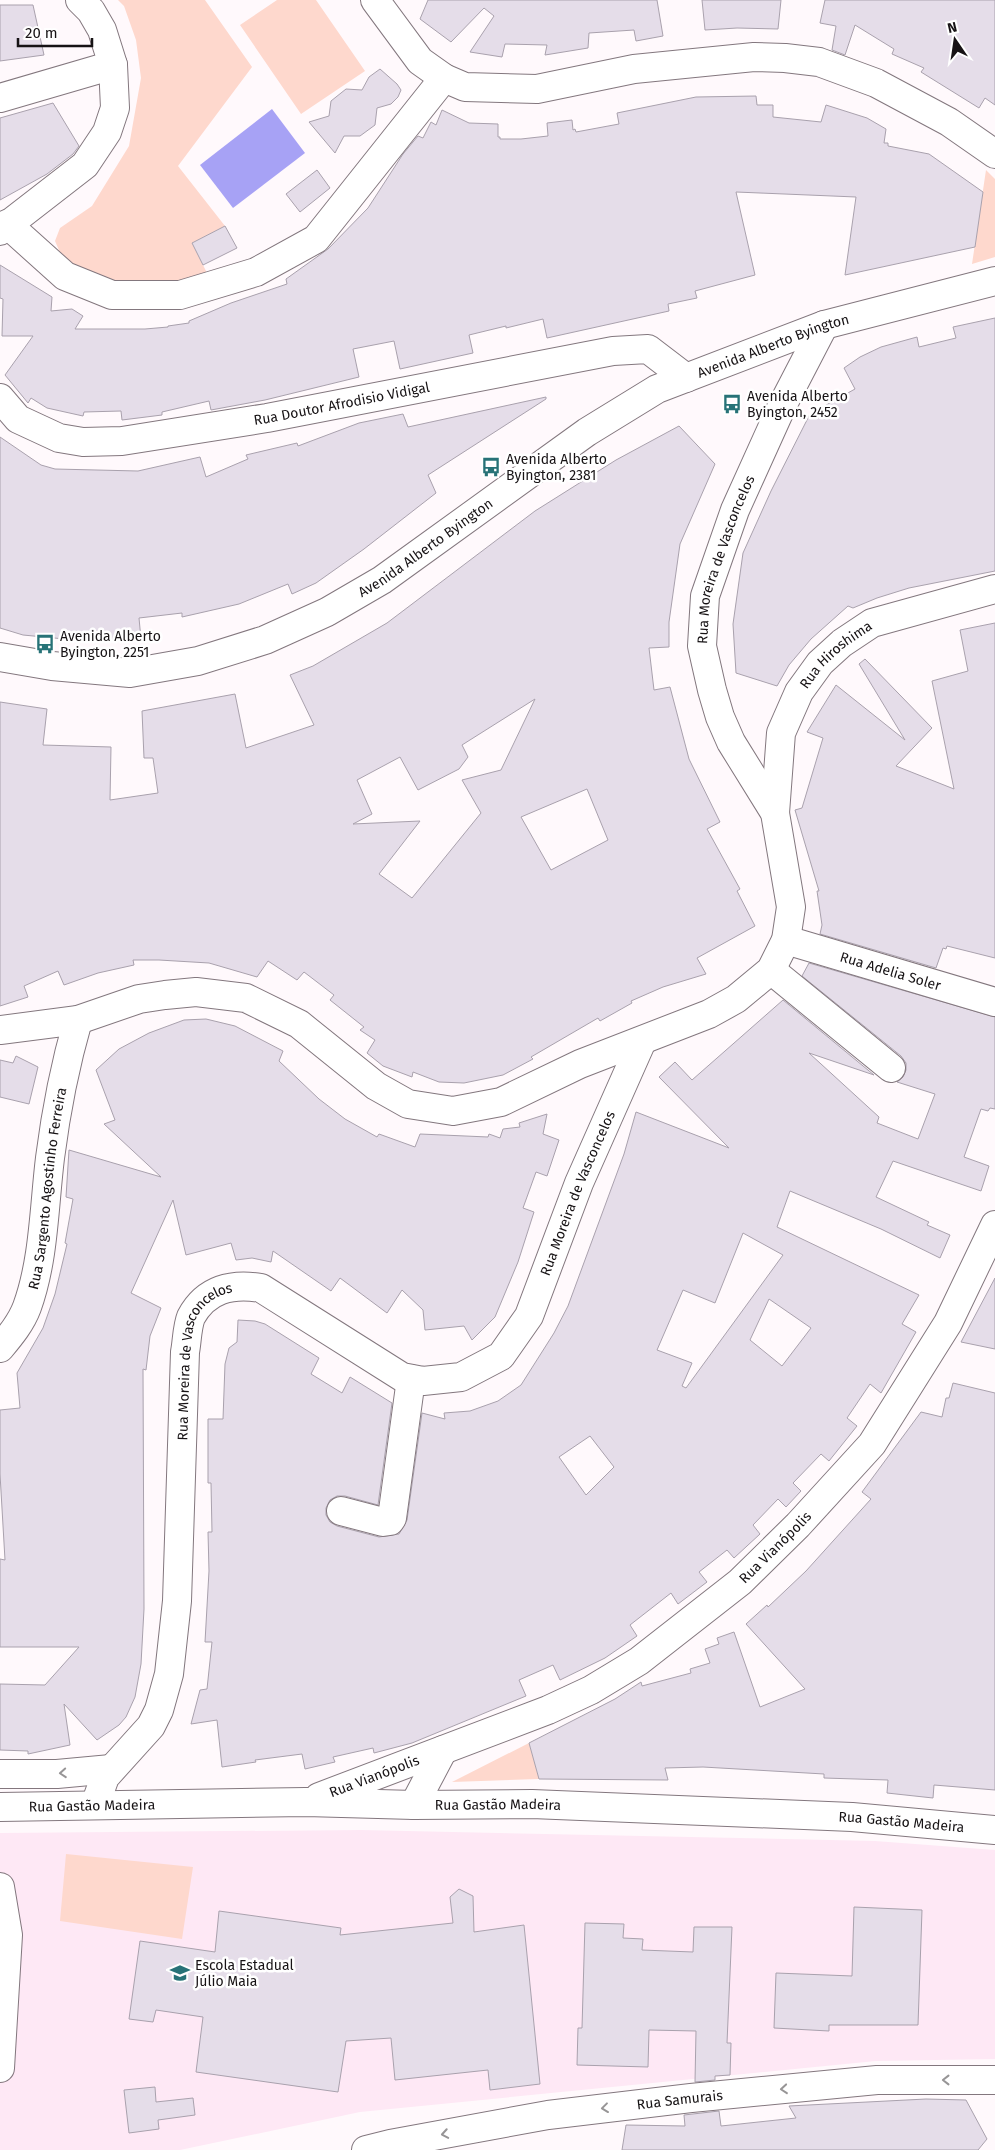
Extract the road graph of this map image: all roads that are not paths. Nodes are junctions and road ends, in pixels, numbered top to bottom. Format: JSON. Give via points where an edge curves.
{"nodes":[{"id":1,"x":80,"y":0,"type":"edge"},
{"id":2,"x":375,"y":0,"type":"edge"},
{"id":3,"x":113,"y":65,"type":"junction"},
{"id":4,"x":444,"y":78,"type":"junction"},
{"id":5,"x":0,"y":98,"type":"edge"},
{"id":6,"x":995,"y":154,"type":"edge"},
{"id":7,"x":3,"y":227,"type":"edge"},
{"id":8,"x":995,"y":281,"type":"edge"},
{"id":9,"x":824,"y":325,"type":"junction"},
{"id":10,"x":686,"y":378,"type":"junction"},
{"id":11,"x":0,"y":398,"type":"edge"},
{"id":12,"x":995,"y":589,"type":"edge"},
{"id":13,"x":0,"y":657,"type":"edge"},
{"id":14,"x":775,"y":813,"type":"junction"},
{"id":15,"x":786,"y":940,"type":"junction"},
{"id":16,"x":771,"y":970,"type":"junction"},
{"id":17,"x":995,"y":1002,"type":"edge"},
{"id":18,"x":78,"y":1020,"type":"junction"},
{"id":19,"x":0,"y":1030,"type":"edge"},
{"id":20,"x":642,"y":1041,"type":"junction"},
{"id":21,"x":891,"y":1068,"type":"dead end"},
{"id":22,"x":995,"y":1225,"type":"edge"},
{"id":23,"x":0,"y":1348,"type":"edge"},
{"id":24,"x":411,"y":1379,"type":"junction"},
{"id":25,"x":341,"y":1511,"type":"dead end"},
{"id":26,"x":443,"y":1750,"type":"junction"},
{"id":27,"x":111,"y":1769,"type":"junction"},
{"id":28,"x":0,"y":1774,"type":"edge"},
{"id":29,"x":306,"y":1802,"type":"junction"},
{"id":30,"x":95,"y":1805,"type":"junction"},
{"id":31,"x":414,"y":1806,"type":"junction"},
{"id":32,"x":0,"y":1807,"type":"edge"},
{"id":33,"x":995,"y":1830,"type":"edge"},
{"id":34,"x":0,"y":1887,"type":"edge"},
{"id":35,"x":0,"y":2068,"type":"edge"},
{"id":36,"x":995,"y":2080,"type":"edge"},
{"id":37,"x":366,"y":2150,"type":"edge"}],
"edges":[{"from":1,"to":3,"type":"street","via":[[102,30]]},
{"from":2,"to":4,"type":"street","via":[[420,61]]},
{"from":3,"to":5,"type":"street"},
{"from":3,"to":7,"type":"street","via":[[114,108],[107,132],[85,165]]},
{"from":4,"to":6,"type":"street","via":[[465,86],[537,89],[634,69],[716,60],[754,57],[819,62],[876,83],[949,122]]},
{"from":4,"to":7,"type":"street","via":[[316,239],[256,272],[180,295],[112,295],[65,276]]},
{"from":8,"to":9,"type":"street","name":"Avenida Alberto Byington"},
{"from":9,"to":10,"type":"street","name":"Avenida Alberto Byington"},
{"from":9,"to":14,"type":"street","name":"Rua Moreira de Vasconcelos","via":[[782,406],[735,510],[705,596],[702,646],[720,717],[731,742]]},
{"from":10,"to":11,"type":"street","name":"Rua Doutor Afrodisio Vidigal","via":[[648,350],[614,351],[267,418],[112,441],[83,442],[59,438],[18,419]]},
{"from":10,"to":13,"type":"street","name":"Avenida Alberto Byington","via":[[657,389],[587,432],[382,580],[327,612],[265,640],[198,661],[130,673],[52,666]]},
{"from":12,"to":14,"type":"street","name":"Rua Hiroshima","via":[[872,623],[842,643],[820,664],[799,692],[781,732]]},
{"from":14,"to":15,"type":"street","name":"Rua Moreira de Vasconcelos","via":[[791,907]]},
{"from":15,"to":16,"type":"street","name":"Rua Moreira de Vasconcelos"},
{"from":15,"to":17,"type":"street","name":"Rua Adelia Soler"},
{"from":16,"to":20,"type":"street","name":"Rua Moreira de Vasconcelos","via":[[729,1003]]},
{"from":16,"to":21,"type":"street"},
{"from":18,"to":19,"type":"street"},
{"from":18,"to":20,"type":"street","via":[[139,999],[165,995],[196,992],[246,998],[299,1024],[376,1086],[408,1104],[453,1111],[501,1102],[580,1064]]},
{"from":18,"to":23,"type":"street","name":"Rua Sargento Agostinho Ferreira","via":[[65,1065],[40,1252],[26,1308]]},
{"from":20,"to":24,"type":"street","name":"Rua Moreira de Vasconcelos","via":[[579,1182],[529,1316],[501,1356],[477,1369],[461,1377],[444,1380]]},
{"from":22,"to":26,"type":"street","name":"Rua Vianópolis","via":[[948,1323],[872,1444],[798,1526],[753,1569],[639,1661],[599,1685],[548,1710]]},
{"from":24,"to":25,"type":"street","via":[[392,1518],[383,1522]]},
{"from":24,"to":27,"type":"street","name":"Rua Moreira de Vasconcelos","via":[[402,1377],[261,1288],[235,1285],[220,1290],[206,1299],[191,1318],[185,1352],[177,1601],[169,1674],[151,1726]]},
{"from":26,"to":29,"type":"street","name":"Rua Vianópolis"},
{"from":26,"to":31,"type":"street","name":"Rua Vianópolis"},
{"from":27,"to":28,"type":"street","one_way":true,"via":[[57,1774]]},
{"from":27,"to":30,"type":"street","name":"Rua Moreira de Vasconcelos"},
{"from":29,"to":30,"type":"street","name":"Rua Gastão Madeira"},
{"from":29,"to":31,"type":"street","name":"Rua Gastão Madeira"},
{"from":30,"to":32,"type":"street","name":"Rua Gastão Madeira"},
{"from":31,"to":33,"type":"street","name":"Rua Gastão Madeira","via":[[593,1806],[852,1818]]},
{"from":34,"to":35,"type":"street","via":[[8,1935]]},
{"from":36,"to":37,"type":"street","name":"Rua Samurais","one_way":true,"via":[[877,2080],[691,2098],[548,2115]]}]}
